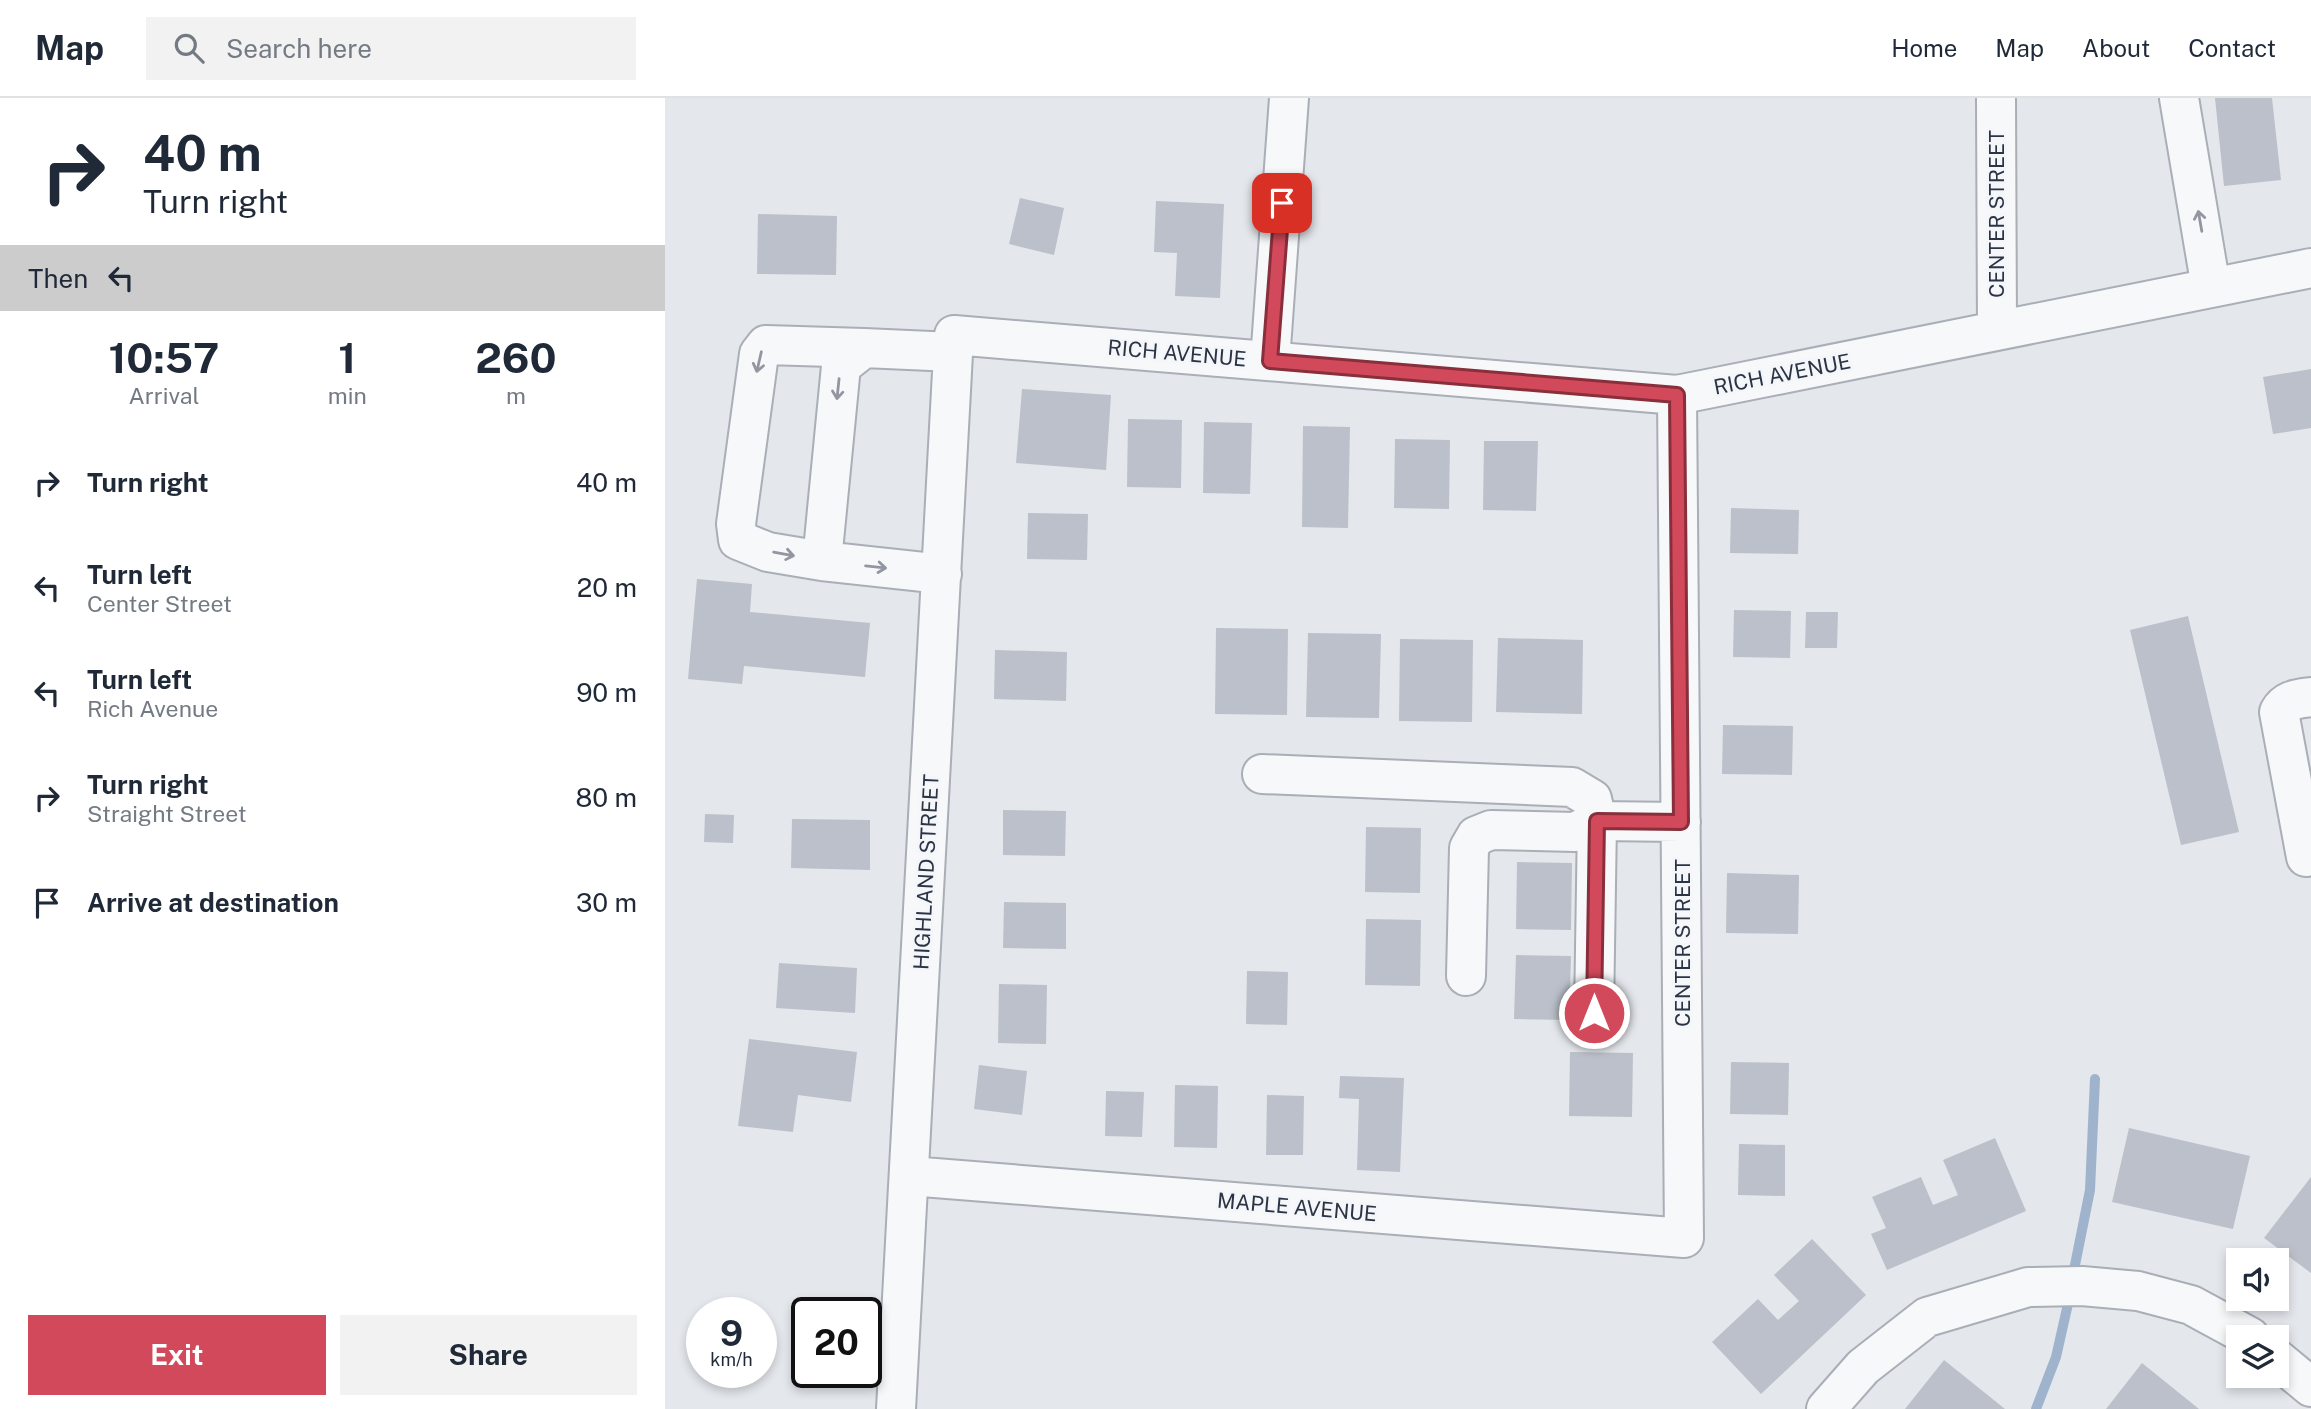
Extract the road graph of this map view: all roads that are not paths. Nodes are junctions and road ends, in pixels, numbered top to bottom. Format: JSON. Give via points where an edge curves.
{"nodes":[{"id":1,"x":1289,"y":98,"type":"edge"},
{"id":2,"x":1996,"y":98,"type":"edge"},
{"id":3,"x":2179,"y":98,"type":"edge"},
{"id":4,"x":2311,"y":268,"type":"edge"},
{"id":5,"x":2211,"y":288,"type":"junction"},
{"id":6,"x":1997,"y":331,"type":"junction"},
{"id":7,"x":954,"y":343,"type":"junction"},
{"id":8,"x":864,"y":348,"type":"junction"},
{"id":9,"x":1270,"y":361,"type":"junction"},
{"id":10,"x":1677,"y":395,"type":"junction"},
{"id":11,"x":822,"y":561,"type":"junction"},
{"id":12,"x":942,"y":574,"type":"junction"},
{"id":13,"x":2311,"y":696,"type":"edge"},
{"id":14,"x":1262,"y":774,"type":"dead end"},
{"id":15,"x":1597,"y":821,"type":"junction"},
{"id":16,"x":1681,"y":822,"type":"junction"},
{"id":17,"x":2306,"y":857,"type":"dead end"},
{"id":18,"x":1466,"y":976,"type":"dead end"},
{"id":19,"x":1594,"y":1013,"type":"dead end"},
{"id":20,"x":910,"y":1176,"type":"junction"},
{"id":21,"x":1684,"y":1238,"type":"joint"},
{"id":22,"x":2229,"y":1325,"type":"edge"},
{"id":23,"x":2289,"y":1369,"type":"edge"},
{"id":24,"x":2311,"y":1387,"type":"edge"},
{"id":25,"x":896,"y":1409,"type":"edge"},
{"id":26,"x":1826,"y":1409,"type":"edge"}],
"edges":[{"from":1,"to":9,"type":"street"},
{"from":2,"to":6,"type":"street","name":"CENTER STREET"},
{"from":5,"to":3,"type":"street","one_way":true},
{"from":4,"to":5,"type":"street","name":"RICH AVENUE"},
{"from":5,"to":6,"type":"street","name":"RICH AVENUE"},
{"from":6,"to":10,"type":"street","name":"RICH AVENUE"},
{"from":7,"to":8,"type":"street","name":"RICH AVENUE"},
{"from":7,"to":9,"type":"street","name":"RICH AVENUE"},
{"from":7,"to":12,"type":"street","name":"HIGHLAND STREET"},
{"from":8,"to":11,"type":"street","one_way":true,"via":[[841,366]]},
{"from":8,"to":11,"type":"street","name":"RICH AVENUE","one_way":true,"via":[[766,345],[759,354],[736,524],[738,540],[768,552]]},
{"from":9,"to":10,"type":"street","name":"RICH AVENUE"},
{"from":10,"to":16,"type":"street","name":"CENTER STREET"},
{"from":11,"to":12,"type":"street","one_way":true},
{"from":12,"to":20,"type":"street","name":"HIGHLAND STREET"},
{"from":13,"to":17,"type":"street","via":[[2289,701],[2279,712]]},
{"from":14,"to":15,"type":"street","via":[[1572,787],[1592,799]]},
{"from":15,"to":16,"type":"street"},
{"from":15,"to":18,"type":"street","via":[[1575,832],[1491,830],[1476,835],[1469,848]]},
{"from":15,"to":19,"type":"street"},
{"from":16,"to":21,"type":"street","name":"CENTER STREET"},
{"from":20,"to":21,"type":"street","name":"MAPLE AVENUE"},
{"from":20,"to":25,"type":"street","name":"HIGHLAND STREET"},
{"from":22,"to":26,"type":"street","via":[[2192,1304],[2138,1291],[2028,1287],[1927,1317],[1863,1367]]},
{"from":23,"to":24,"type":"street"}]}
